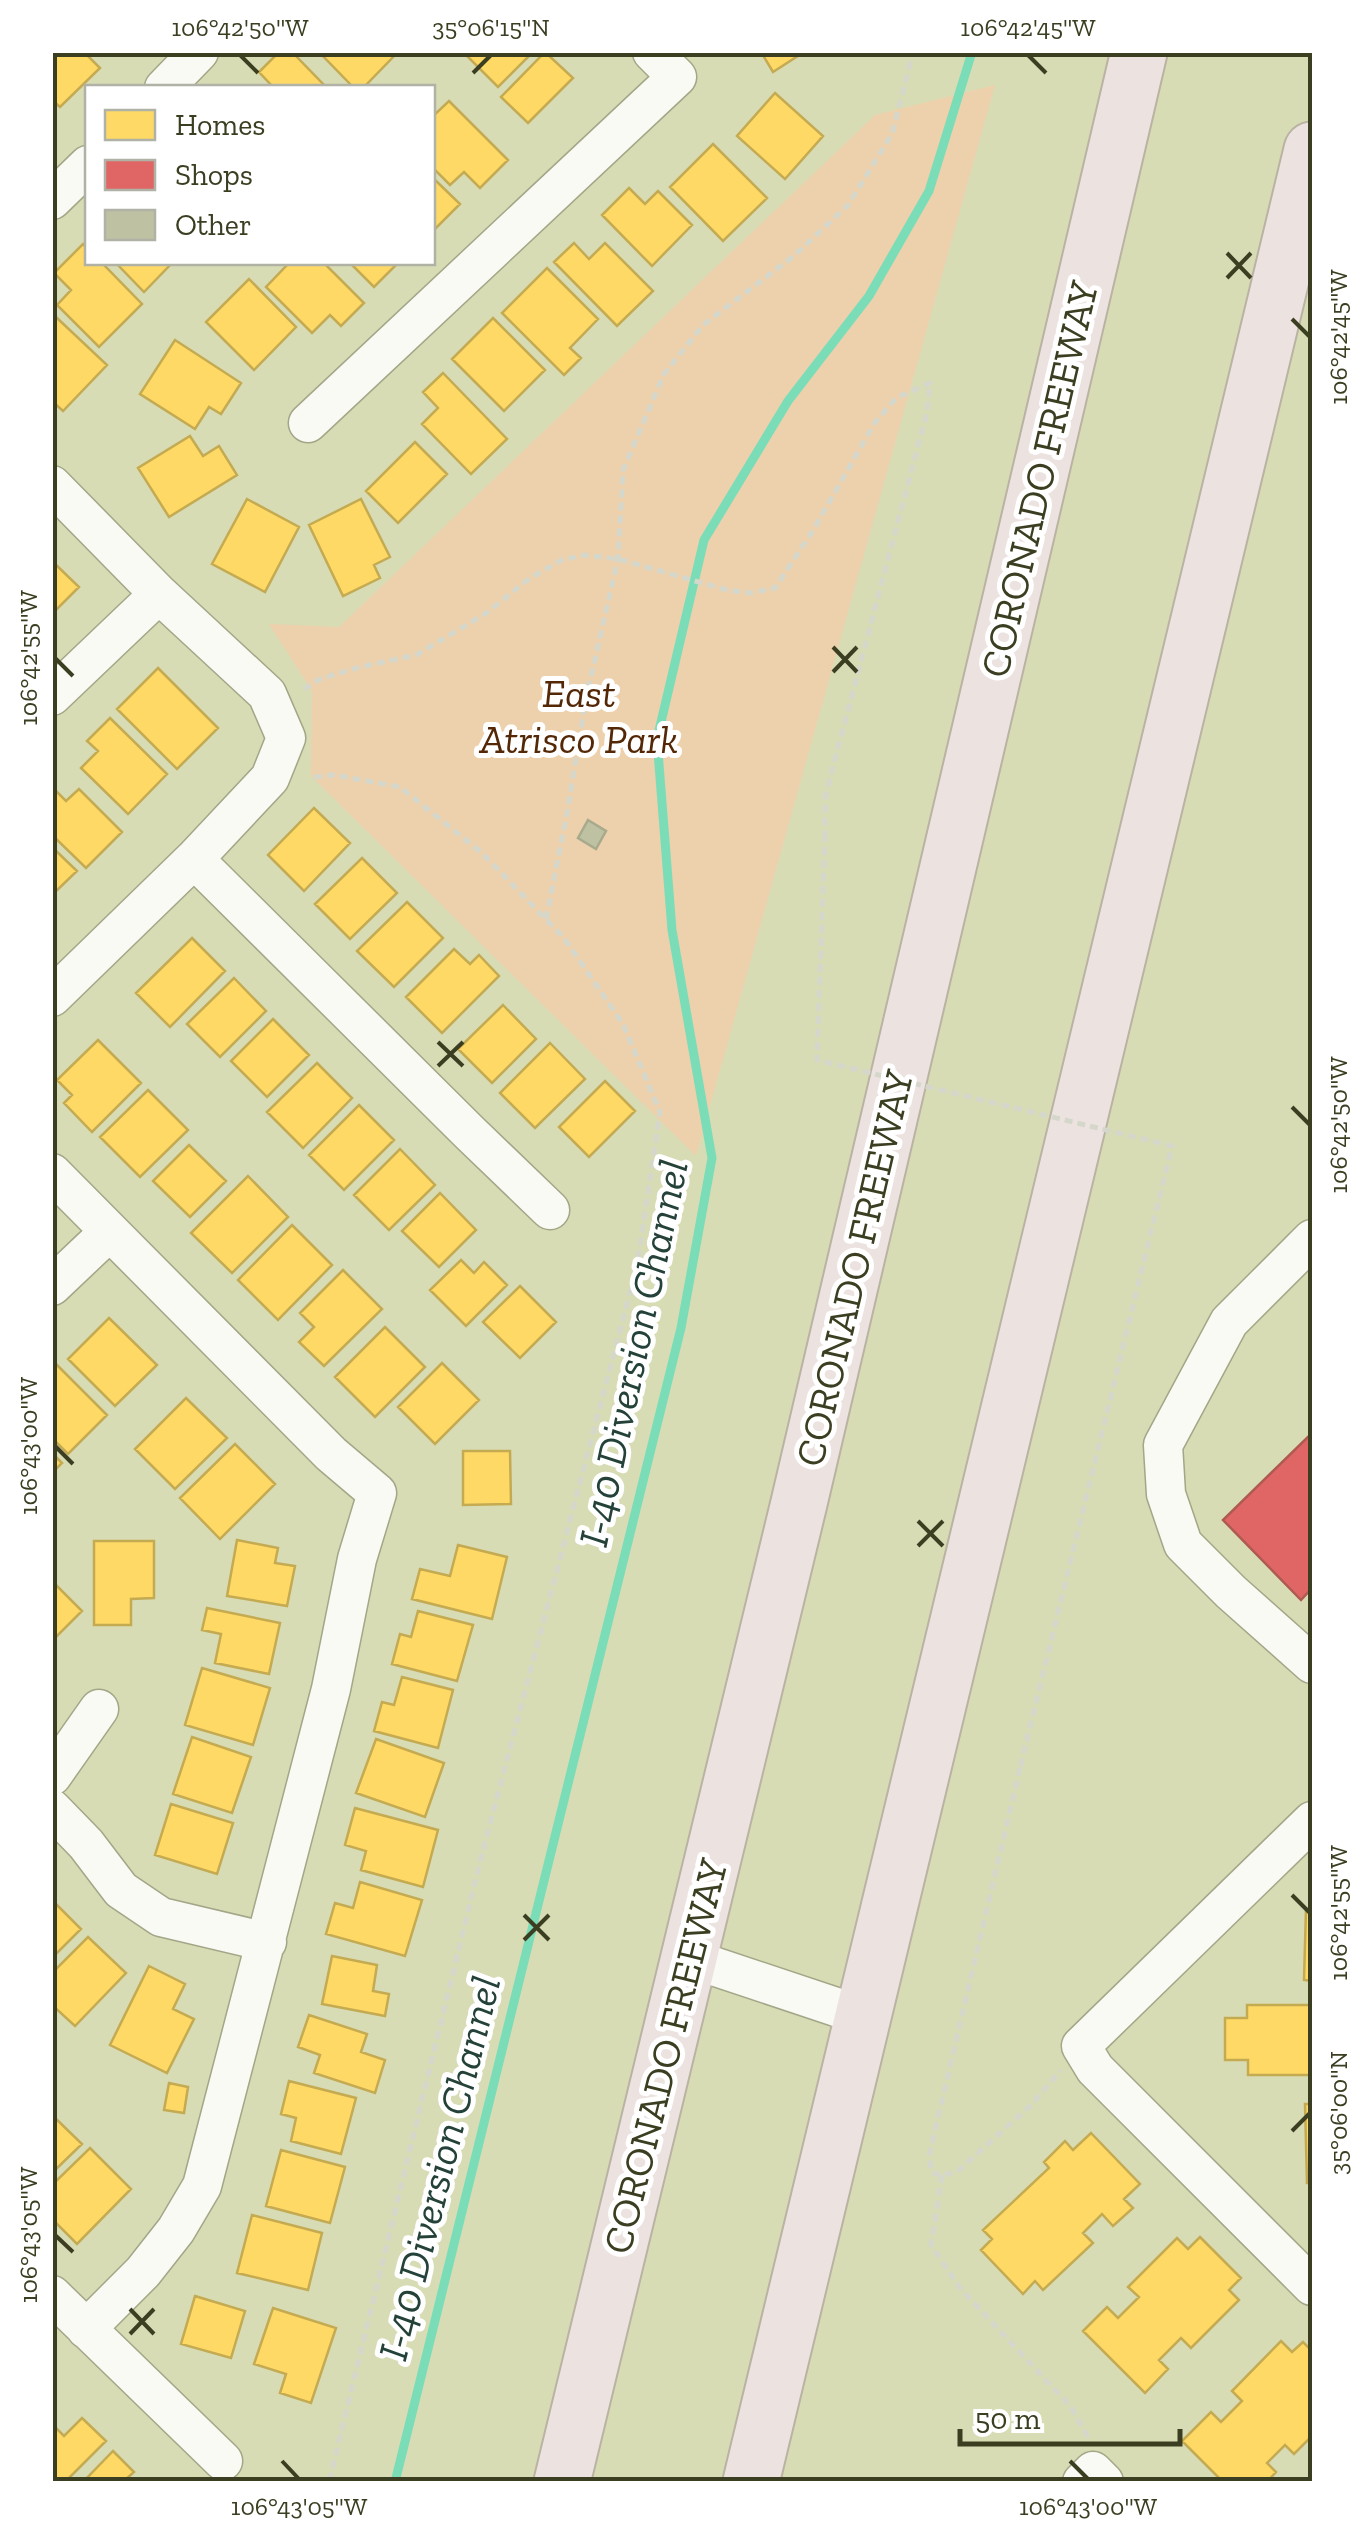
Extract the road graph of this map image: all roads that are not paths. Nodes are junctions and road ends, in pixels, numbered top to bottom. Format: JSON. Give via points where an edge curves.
{"nodes":[{"id":1,"x":199,"y":52,"type":"edge"},
{"id":2,"x":1139,"y":52,"type":"edge"},
{"id":3,"x":664,"y":65,"type":"edge"},
{"id":4,"x":167,"y":85,"type":"edge"},
{"id":5,"x":1312,"y":150,"type":"edge"},
{"id":6,"x":85,"y":168,"type":"edge"},
{"id":7,"x":52,"y":200,"type":"edge"},
{"id":8,"x":308,"y":423,"type":"dead end"},
{"id":9,"x":52,"y":485,"type":"edge"},
{"id":10,"x":158,"y":594,"type":"junction"},
{"id":11,"x":52,"y":696,"type":"edge"},
{"id":12,"x":194,"y":859,"type":"junction"},
{"id":13,"x":52,"y":998,"type":"edge"},
{"id":14,"x":52,"y":1173,"type":"edge"},
{"id":15,"x":550,"y":1210,"type":"dead end"},
{"id":16,"x":108,"y":1232,"type":"junction"},
{"id":17,"x":1312,"y":1239,"type":"edge"},
{"id":18,"x":52,"y":1286,"type":"edge"},
{"id":19,"x":1312,"y":1664,"type":"edge"},
{"id":20,"x":100,"y":1709,"type":"dead end"},
{"id":21,"x":52,"y":1776,"type":"edge"},
{"id":22,"x":52,"y":1809,"type":"edge"},
{"id":23,"x":1312,"y":1821,"type":"edge"},
{"id":24,"x":266,"y":1942,"type":"junction"},
{"id":25,"x":689,"y":1958,"type":"junction"},
{"id":26,"x":863,"y":2016,"type":"junction"},
{"id":27,"x":1312,"y":2286,"type":"edge"},
{"id":28,"x":52,"y":2295,"type":"edge"},
{"id":29,"x":86,"y":2329,"type":"junction"},
{"id":30,"x":222,"y":2462,"type":"dead end"},
{"id":31,"x":562,"y":2482,"type":"edge"},
{"id":32,"x":751,"y":2482,"type":"edge"}],
"edges":[{"from":1,"to":4,"type":"street"},
{"from":2,"to":25,"type":"highway","name":"CORONADO FREEWAY"},
{"from":3,"to":8,"type":"street"},
{"from":5,"to":26,"type":"highway"},
{"from":6,"to":7,"type":"street"},
{"from":9,"to":10,"type":"street"},
{"from":10,"to":11,"type":"street"},
{"from":10,"to":12,"type":"street","via":[[267,694],[286,738],[270,778]]},
{"from":12,"to":13,"type":"street"},
{"from":12,"to":15,"type":"street"},
{"from":14,"to":16,"type":"street"},
{"from":16,"to":18,"type":"street"},
{"from":16,"to":24,"type":"street","via":[[377,1493]]},
{"from":17,"to":19,"type":"street","via":[[1230,1322],[1164,1446],[1166,1494],[1183,1544]]},
{"from":20,"to":21,"type":"street"},
{"from":22,"to":24,"type":"street","via":[[120,1890],[161,1917]]},
{"from":23,"to":27,"type":"street","via":[[1081,2046],[1095,2069]]},
{"from":24,"to":29,"type":"street","via":[[202,2186],[143,2272]]},
{"from":25,"to":26,"type":"street"},
{"from":25,"to":31,"type":"highway","name":"CORONADO FREEWAY"},
{"from":26,"to":32,"type":"highway"},
{"from":28,"to":29,"type":"street"},
{"from":29,"to":30,"type":"street"}]}
